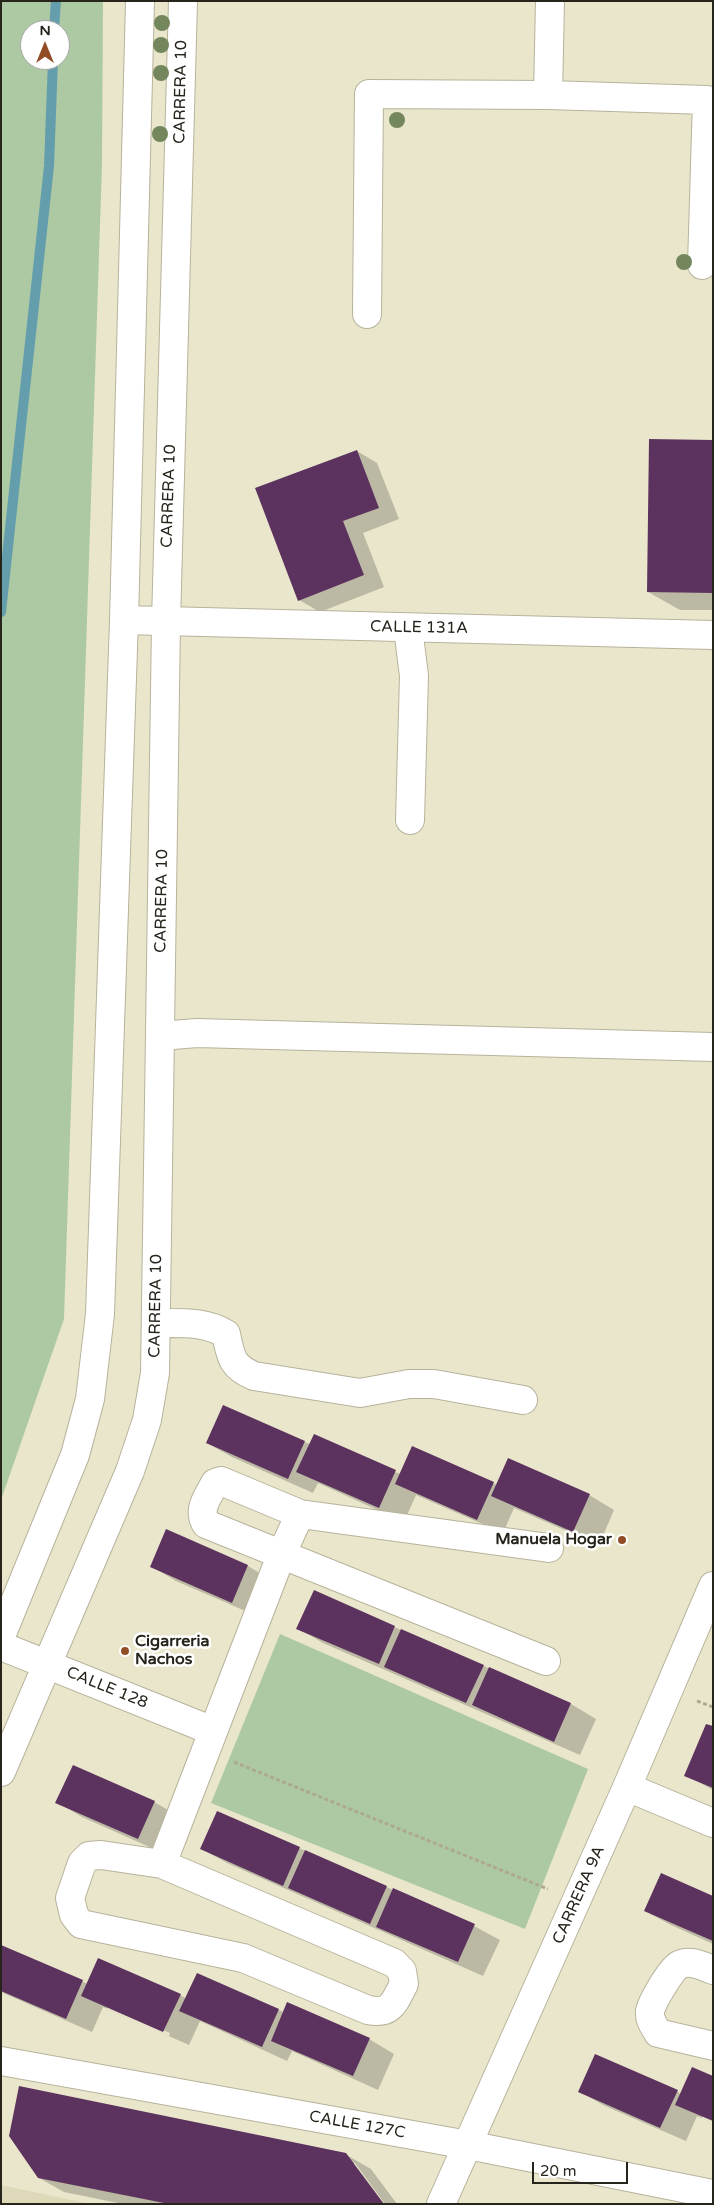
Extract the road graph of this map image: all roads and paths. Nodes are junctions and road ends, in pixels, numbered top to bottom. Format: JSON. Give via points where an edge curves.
{"nodes":[{"id":1,"x":140,"y":1,"type":"edge"},
{"id":2,"x":183,"y":1,"type":"edge"},
{"id":3,"x":550,"y":1,"type":"edge"},
{"id":4,"x":548,"y":95,"type":"junction"},
{"id":5,"x":702,"y":265,"type":"dead end"},
{"id":6,"x":366,"y":314,"type":"dead end"},
{"id":7,"x":124,"y":620,"type":"junction"},
{"id":8,"x":166,"y":622,"type":"junction"},
{"id":9,"x":408,"y":628,"type":"junction"},
{"id":10,"x":713,"y":635,"type":"edge"},
{"id":11,"x":410,"y":820,"type":"dead end"},
{"id":12,"x":160,"y":1036,"type":"junction"},
{"id":13,"x":713,"y":1047,"type":"edge"},
{"id":14,"x":156,"y":1323,"type":"junction"},
{"id":15,"x":523,"y":1400,"type":"dead end"},
{"id":16,"x":300,"y":1514,"type":"junction"},
{"id":17,"x":549,"y":1548,"type":"dead end"},
{"id":18,"x":282,"y":1553,"type":"junction"},
{"id":19,"x":713,"y":1586,"type":"edge"},
{"id":20,"x":1,"y":1636,"type":"edge"},
{"id":21,"x":1,"y":1646,"type":"edge"},
{"id":22,"x":546,"y":1661,"type":"dead end"},
{"id":23,"x":46,"y":1664,"type":"junction"},
{"id":24,"x":209,"y":1740,"type":"junction"},
{"id":25,"x":1,"y":1772,"type":"edge"},
{"id":26,"x":627,"y":1787,"type":"junction"},
{"id":27,"x":713,"y":1822,"type":"edge"},
{"id":28,"x":162,"y":1864,"type":"junction"},
{"id":29,"x":576,"y":1899,"type":"junction"},
{"id":30,"x":713,"y":1970,"type":"edge"},
{"id":31,"x":713,"y":2046,"type":"edge"},
{"id":32,"x":1,"y":2061,"type":"edge"},
{"id":33,"x":468,"y":2145,"type":"junction"},
{"id":34,"x":713,"y":2194,"type":"edge"},
{"id":35,"x":441,"y":2204,"type":"edge"}],
"edges":[{"from":1,"to":7,"type":"street"},
{"from":2,"to":8,"type":"street","name":"CARRERA 10"},
{"from":3,"to":4,"type":"street"},
{"from":4,"to":5,"type":"street","via":[[708,100]]},
{"from":4,"to":6,"type":"street","via":[[369,94]]},
{"from":7,"to":8,"type":"street","name":"CALLE 131A"},
{"from":7,"to":20,"type":"street","via":[[100,1314],[90,1399],[75,1455]]},
{"from":8,"to":9,"type":"street","name":"CALLE 131A"},
{"from":8,"to":12,"type":"street","name":"CARRERA 10"},
{"from":9,"to":10,"type":"street","name":"CALLE 131A"},
{"from":9,"to":11,"type":"street","via":[[414,676]]},
{"from":12,"to":13,"type":"street","via":[[197,1033]]},
{"from":12,"to":14,"type":"street","name":"CARRERA 10"},
{"from":14,"to":15,"type":"street","via":[[213,1326],[226,1334],[232,1359],[239,1370],[254,1376],[360,1393],[409,1384],[434,1384]]},
{"from":14,"to":23,"type":"street","name":"CARRERA 10","via":[[155,1373],[147,1420],[130,1471]]},
{"from":16,"to":17,"type":"street"},
{"from":16,"to":18,"type":"street"},
{"from":16,"to":18,"type":"street","via":[[221,1481],[215,1483],[201,1510],[206,1524]]},
{"from":18,"to":22,"type":"street"},
{"from":18,"to":24,"type":"street"},
{"from":19,"to":26,"type":"street","name":"CARRERA 9A"},
{"from":21,"to":23,"type":"street","name":"CALLE 128"},
{"from":23,"to":24,"type":"street","name":"CALLE 128"},
{"from":23,"to":25,"type":"street","name":"CARRERA 10"},
{"from":24,"to":28,"type":"street"},
{"from":24,"to":29,"type":"path"},
{"from":26,"to":27,"type":"street"},
{"from":26,"to":29,"type":"street","name":"CARRERA 9A"},
{"from":28,"to":28,"type":"street","via":[[89,1856],[82,1863],[70,1898],[74,1915],[81,1924],[242,1958],[374,2011],[390,2008],[404,1984],[402,1971],[394,1963]]},
{"from":29,"to":33,"type":"street","name":"CARRERA 9A"},
{"from":30,"to":31,"type":"street","via":[[693,1962],[680,1964],[672,1970],[650,2010],[651,2022],[658,2033]]},
{"from":32,"to":33,"type":"street","name":"CALLE 127C"},
{"from":33,"to":34,"type":"street","name":"CALLE 127C"},
{"from":33,"to":35,"type":"street","name":"CARRERA 9A"}]}
